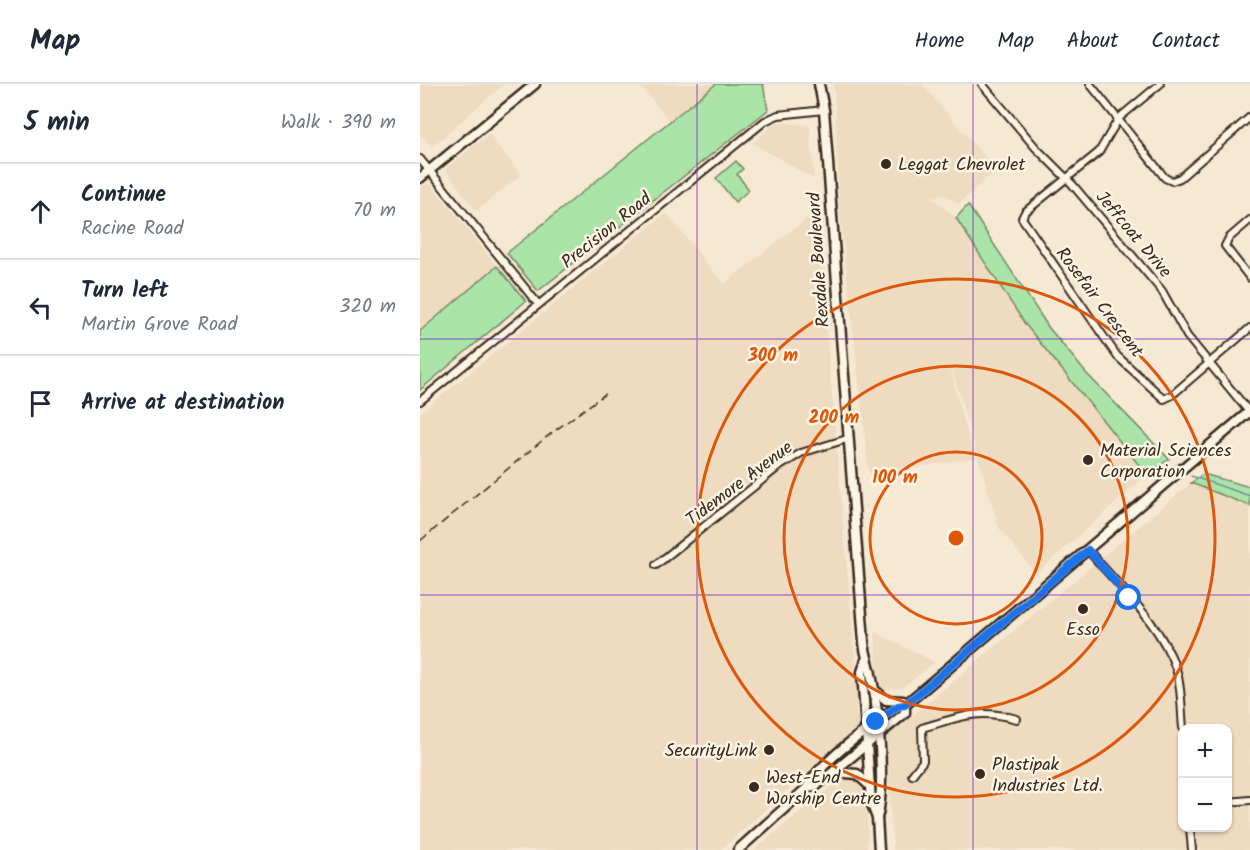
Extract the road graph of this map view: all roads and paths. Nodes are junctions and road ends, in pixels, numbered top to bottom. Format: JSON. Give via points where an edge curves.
{"nodes":[{"id":1,"x":535,"y":84,"type":"edge"},
{"id":2,"x":819,"y":84,"type":"edge"},
{"id":3,"x":825,"y":84,"type":"edge"},
{"id":4,"x":982,"y":84,"type":"edge"},
{"id":5,"x":1090,"y":84,"type":"edge"},
{"id":6,"x":1160,"y":84,"type":"edge"},
{"id":7,"x":824,"y":110,"type":"junction"},
{"id":8,"x":1250,"y":117,"type":"edge"},
{"id":9,"x":1119,"y":118,"type":"junction"},
{"id":10,"x":420,"y":159,"type":"edge"},
{"id":11,"x":429,"y":171,"type":"junction"},
{"id":12,"x":420,"y":178,"type":"edge"},
{"id":13,"x":1066,"y":178,"type":"junction"},
{"id":14,"x":1250,"y":220,"type":"edge"},
{"id":15,"x":1250,"y":278,"type":"edge"},
{"id":16,"x":538,"y":304,"type":"junction"},
{"id":17,"x":1250,"y":328,"type":"edge"},
{"id":18,"x":1209,"y":364,"type":"junction"},
{"id":19,"x":420,"y":400,"type":"edge"},
{"id":20,"x":1250,"y":412,"type":"edge"},
{"id":21,"x":847,"y":439,"type":"junction"},
{"id":22,"x":1088,"y":550,"type":"junction"},
{"id":23,"x":656,"y":565,"type":"dead end"},
{"id":24,"x":866,"y":659,"type":"junction"},
{"id":25,"x":872,"y":688,"type":"junction"},
{"id":26,"x":907,"y":703,"type":"junction"},
{"id":27,"x":1017,"y":719,"type":"dead end"},
{"id":28,"x":876,"y":722,"type":"junction"},
{"id":29,"x":1182,"y":724,"type":"edge"},
{"id":30,"x":867,"y":730,"type":"junction"},
{"id":31,"x":878,"y":736,"type":"junction"},
{"id":32,"x":868,"y":743,"type":"junction"},
{"id":33,"x":834,"y":772,"type":"junction"},
{"id":34,"x":912,"y":775,"type":"dead end"},
{"id":35,"x":870,"y":787,"type":"junction"},
{"id":36,"x":807,"y":788,"type":"junction"},
{"id":37,"x":1250,"y":800,"type":"edge"},
{"id":38,"x":1232,"y":802,"type":"edge"},
{"id":39,"x":877,"y":818,"type":"junction"},
{"id":40,"x":1190,"y":832,"type":"edge"},
{"id":41,"x":738,"y":850,"type":"edge"},
{"id":42,"x":879,"y":850,"type":"edge"},
{"id":43,"x":1192,"y":850,"type":"edge"}],
"edges":[{"from":1,"to":11,"type":"main road"},
{"from":2,"to":7,"type":"main road","name":"Rexdale Boulevard"},
{"from":3,"to":7,"type":"main road","name":"Rexdale Boulevard"},
{"from":4,"to":13,"type":"street","name":"Jeffcoat Drive"},
{"from":5,"to":9,"type":"street"},
{"from":6,"to":9,"type":"street"},
{"from":7,"to":16,"type":"street","name":"Precision Road","via":[[778,115],[765,121]]},
{"from":7,"to":21,"type":"main road","name":"Rexdale Boulevard"},
{"from":8,"to":9,"type":"street","via":[[1172,181],[1165,178]]},
{"from":9,"to":13,"type":"street","via":[[1098,152]]},
{"from":10,"to":11,"type":"street"},
{"from":11,"to":12,"type":"main road"},
{"from":11,"to":16,"type":"street"},
{"from":13,"to":18,"type":"street","name":"Jeffcoat Drive","via":[[1162,291],[1187,336]]},
{"from":13,"to":18,"type":"street","name":"Rosefair Crescent","via":[[1022,218],[1117,356],[1164,399]]},
{"from":14,"to":15,"type":"street","via":[[1225,246]]},
{"from":16,"to":19,"type":"street","name":"Precision Road"},
{"from":17,"to":18,"type":"street"},
{"from":18,"to":20,"type":"street","name":"Jeffcoat Drive"},
{"from":20,"to":22,"type":"main road"},
{"from":21,"to":23,"type":"street","name":"Tidemore Avenue","via":[[801,453],[784,464]]},
{"from":21,"to":24,"type":"main road","name":"Rexdale Boulevard"},
{"from":22,"to":26,"type":"main road"},
{"from":22,"to":29,"type":"street","via":[[1167,645],[1177,671]]},
{"from":24,"to":25,"type":"main road","name":"Rexdale Boulevard"},
{"from":24,"to":30,"type":"main road","name":"Rexdale Boulevard","via":[[862,672]]},
{"from":25,"to":26,"type":"main road","via":[[886,700]]},
{"from":25,"to":28,"type":"main road","name":"Rexdale Boulevard"},
{"from":26,"to":28,"type":"main road"},
{"from":26,"to":31,"type":"main road","via":[[904,713]]},
{"from":27,"to":34,"type":"street","via":[[991,712],[922,728],[923,761]]},
{"from":28,"to":30,"type":"main road"},
{"from":28,"to":31,"type":"main road","name":"Rexdale Boulevard"},
{"from":30,"to":32,"type":"main road","name":"Rexdale Boulevard"},
{"from":30,"to":36,"type":"main road","via":[[812,777]]},
{"from":31,"to":32,"type":"main road"},
{"from":31,"to":39,"type":"main road","name":"Rexdale Boulevard","via":[[881,803]]},
{"from":32,"to":33,"type":"main road"},
{"from":32,"to":35,"type":"main road","name":"Rexdale Boulevard"},
{"from":33,"to":35,"type":"main road","via":[[857,774]]},
{"from":33,"to":36,"type":"main road"},
{"from":35,"to":39,"type":"main road","name":"Rexdale Boulevard"},
{"from":36,"to":41,"type":"main road"},
{"from":37,"to":38,"type":"street"},
{"from":39,"to":42,"type":"main road","name":"Rexdale Boulevard"},
{"from":40,"to":43,"type":"street"}]}
